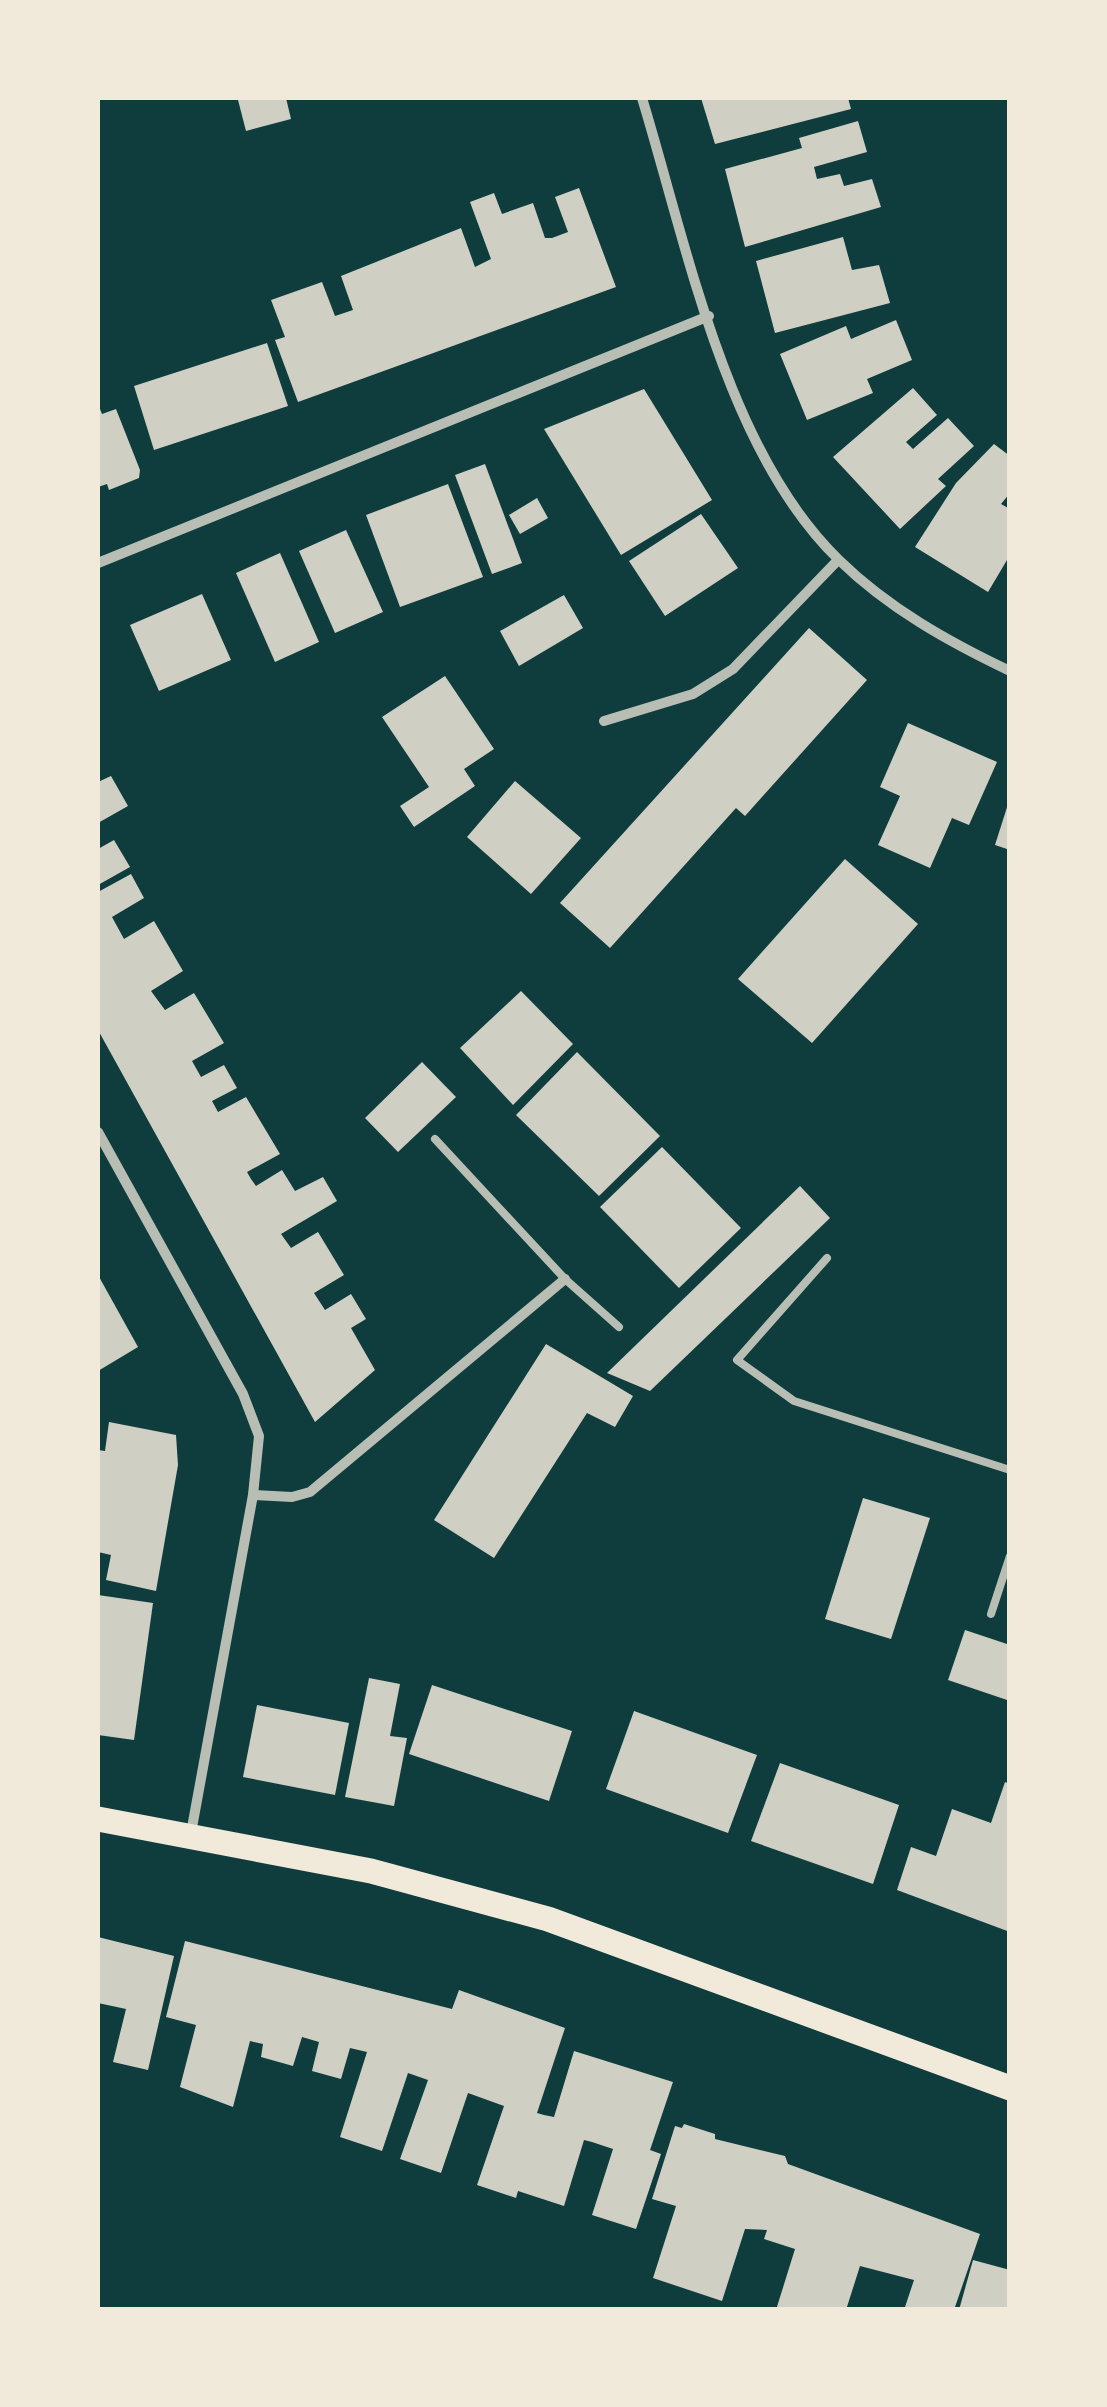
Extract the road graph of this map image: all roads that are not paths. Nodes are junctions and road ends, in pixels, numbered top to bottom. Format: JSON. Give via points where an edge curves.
{"nodes":[{"id":1,"x":642,"y":98,"type":"edge"},
{"id":2,"x":709,"y":316,"type":"junction"},
{"id":3,"x":838,"y":560,"type":"junction"},
{"id":4,"x":98,"y":563,"type":"edge"},
{"id":5,"x":1010,"y":672,"type":"edge"},
{"id":6,"x":604,"y":721,"type":"dead end"},
{"id":7,"x":98,"y":1132,"type":"edge"},
{"id":8,"x":435,"y":1139,"type":"dead end"},
{"id":9,"x":828,"y":1258,"type":"dead end"},
{"id":10,"x":565,"y":1279,"type":"junction"},
{"id":11,"x":619,"y":1327,"type":"dead end"},
{"id":12,"x":1010,"y":1470,"type":"edge"},
{"id":13,"x":252,"y":1494,"type":"junction"},
{"id":14,"x":1010,"y":1556,"type":"edge"},
{"id":15,"x":991,"y":1614,"type":"dead end"},
{"id":16,"x":98,"y":1819,"type":"edge"},
{"id":17,"x":191,"y":1834,"type":"junction"},
{"id":18,"x":1010,"y":2088,"type":"edge"}],
"edges":[{"from":1,"to":2,"type":"street"},
{"from":2,"to":3,"type":"street","via":[[740,414],[770,473]]},
{"from":2,"to":4,"type":"street"},
{"from":3,"to":5,"type":"street","via":[[909,616]]},
{"from":3,"to":6,"type":"street","via":[[733,670],[693,694]]},
{"from":7,"to":13,"type":"street","via":[[243,1394],[259,1436]]},
{"from":8,"to":10,"type":"lane"},
{"from":9,"to":12,"type":"lane","via":[[737,1360],[794,1401]]},
{"from":10,"to":11,"type":"lane"},
{"from":10,"to":13,"type":"street","via":[[310,1492]]},
{"from":13,"to":17,"type":"street"},
{"from":14,"to":15,"type":"lane"},
{"from":16,"to":17,"type":"main road"},
{"from":17,"to":18,"type":"main road","via":[[548,1919]]}]}
